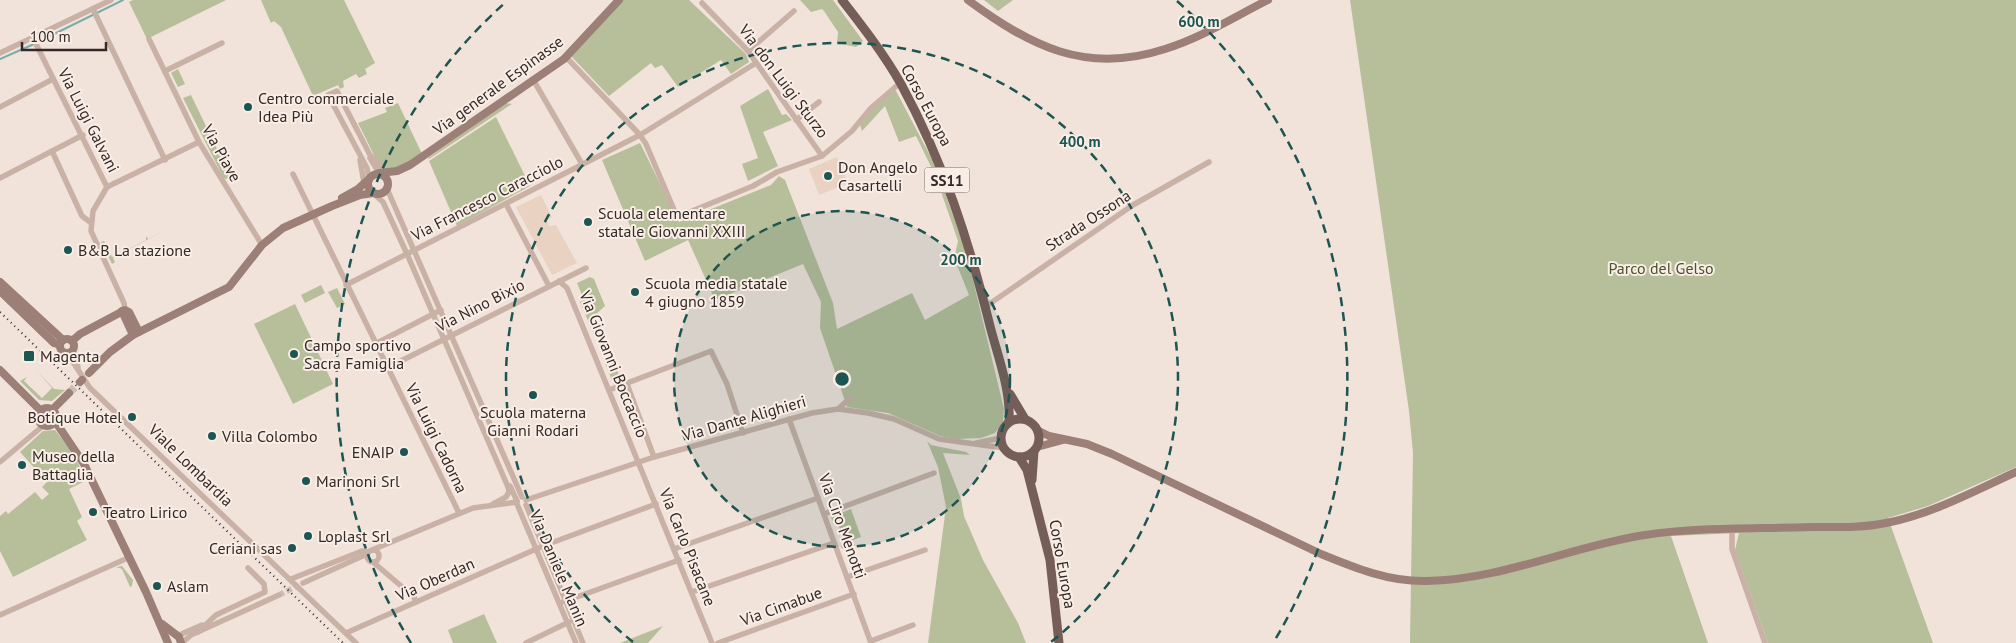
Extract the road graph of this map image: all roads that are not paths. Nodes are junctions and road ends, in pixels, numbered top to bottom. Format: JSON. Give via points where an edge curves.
{"nodes":[{"id":1,"x":111,"y":0,"type":"edge"},
{"id":2,"x":619,"y":0,"type":"edge"},
{"id":3,"x":842,"y":0,"type":"edge"},
{"id":4,"x":968,"y":0,"type":"edge"},
{"id":5,"x":1268,"y":0,"type":"edge"},
{"id":6,"x":702,"y":3,"type":"dead end"},
{"id":7,"x":94,"y":12,"type":"junction"},
{"id":8,"x":794,"y":12,"type":"dead end"},
{"id":9,"x":149,"y":39,"type":"dead end"},
{"id":10,"x":35,"y":42,"type":"junction"},
{"id":11,"x":222,"y":42,"type":"dead end"},
{"id":12,"x":748,"y":50,"type":"junction"},
{"id":13,"x":0,"y":53,"type":"edge"},
{"id":14,"x":566,"y":57,"type":"junction"},
{"id":15,"x":756,"y":63,"type":"junction"},
{"id":16,"x":165,"y":71,"type":"junction"},
{"id":17,"x":53,"y":79,"type":"junction"},
{"id":18,"x":534,"y":81,"type":"junction"},
{"id":19,"x":900,"y":83,"type":"junction"},
{"id":20,"x":820,"y":102,"type":"dead end"},
{"id":21,"x":0,"y":107,"type":"edge"},
{"id":22,"x":352,"y":120,"type":"junction"},
{"id":23,"x":796,"y":120,"type":"junction"},
{"id":24,"x":344,"y":124,"type":"junction"},
{"id":25,"x":83,"y":135,"type":"junction"},
{"id":26,"x":640,"y":135,"type":"junction"},
{"id":27,"x":199,"y":142,"type":"junction"},
{"id":28,"x":52,"y":151,"type":"junction"},
{"id":29,"x":822,"y":156,"type":"junction"},
{"id":30,"x":165,"y":160,"type":"junction"},
{"id":31,"x":1209,"y":162,"type":"dead end"},
{"id":32,"x":582,"y":164,"type":"junction"},
{"id":33,"x":410,"y":166,"type":"junction"},
{"id":34,"x":383,"y":173,"type":"junction"},
{"id":35,"x":293,"y":174,"type":"dead end"},
{"id":36,"x":0,"y":178,"type":"edge"},
{"id":37,"x":367,"y":181,"type":"junction"},
{"id":38,"x":388,"y":186,"type":"junction"},
{"id":39,"x":108,"y":187,"type":"junction"},
{"id":40,"x":374,"y":193,"type":"junction"},
{"id":41,"x":506,"y":204,"type":"junction"},
{"id":42,"x":332,"y":206,"type":"junction"},
{"id":43,"x":312,"y":214,"type":"junction"},
{"id":44,"x":90,"y":222,"type":"junction"},
{"id":45,"x":404,"y":225,"type":"junction"},
{"id":46,"x":396,"y":229,"type":"junction"},
{"id":47,"x":262,"y":245,"type":"junction"},
{"id":48,"x":415,"y":250,"type":"junction"},
{"id":49,"x":407,"y":254,"type":"junction"},
{"id":50,"x":586,"y":268,"type":"dead end"},
{"id":51,"x":559,"y":281,"type":"junction"},
{"id":52,"x":0,"y":282,"type":"edge"},
{"id":53,"x":346,"y":285,"type":"junction"},
{"id":54,"x":549,"y":286,"type":"junction"},
{"id":55,"x":432,"y":288,"type":"junction"},
{"id":56,"x":0,"y":291,"type":"edge"},
{"id":57,"x":423,"y":291,"type":"junction"},
{"id":58,"x":985,"y":307,"type":"junction"},
{"id":59,"x":441,"y":310,"type":"junction"},
{"id":60,"x":124,"y":311,"type":"junction"},
{"id":61,"x":433,"y":314,"type":"junction"},
{"id":62,"x":136,"y":334,"type":"junction"},
{"id":63,"x":452,"y":334,"type":"junction"},
{"id":64,"x":444,"y":339,"type":"junction"},
{"id":65,"x":72,"y":341,"type":"junction"},
{"id":66,"x":61,"y":343,"type":"junction"},
{"id":67,"x":375,"y":344,"type":"junction"},
{"id":68,"x":70,"y":352,"type":"junction"},
{"id":69,"x":387,"y":368,"type":"junction"},
{"id":70,"x":0,"y":370,"type":"edge"},
{"id":71,"x":88,"y":373,"type":"dead end"},
{"id":72,"x":1004,"y":380,"type":"junction"},
{"id":73,"x":474,"y":384,"type":"junction"},
{"id":74,"x":626,"y":384,"type":"junction"},
{"id":75,"x":465,"y":388,"type":"junction"},
{"id":76,"x":609,"y":390,"type":"junction"},
{"id":77,"x":69,"y":393,"type":"tunnel mouth"},
{"id":78,"x":850,"y":398,"type":"dead end"},
{"id":79,"x":52,"y":410,"type":"junction"},
{"id":80,"x":838,"y":410,"type":"junction"},
{"id":81,"x":41,"y":411,"type":"junction"},
{"id":82,"x":789,"y":419,"type":"junction"},
{"id":83,"x":1025,"y":419,"type":"junction"},
{"id":84,"x":54,"y":421,"type":"junction"},
{"id":85,"x":1008,"y":422,"type":"junction"},
{"id":86,"x":44,"y":425,"type":"junction"},
{"id":87,"x":1038,"y":430,"type":"junction"},
{"id":88,"x":743,"y":433,"type":"junction"},
{"id":89,"x":496,"y":436,"type":"junction"},
{"id":90,"x":1001,"y":438,"type":"junction"},
{"id":91,"x":487,"y":439,"type":"junction"},
{"id":92,"x":1070,"y":439,"type":"junction"},
{"id":93,"x":971,"y":444,"type":"junction"},
{"id":94,"x":1004,"y":448,"type":"junction"},
{"id":95,"x":1035,"y":449,"type":"junction"},
{"id":96,"x":654,"y":457,"type":"junction"},
{"id":97,"x":1019,"y":457,"type":"junction"},
{"id":98,"x":0,"y":462,"type":"edge"},
{"id":99,"x":639,"y":462,"type":"junction"},
{"id":100,"x":2016,"y":472,"type":"edge"},
{"id":101,"x":934,"y":473,"type":"dead end"},
{"id":102,"x":502,"y":474,"type":"junction"},
{"id":103,"x":1032,"y":490,"type":"junction"},
{"id":104,"x":818,"y":498,"type":"junction"},
{"id":105,"x":521,"y":502,"type":"junction"},
{"id":106,"x":493,"y":504,"type":"junction"},
{"id":107,"x":656,"y":504,"type":"junction"},
{"id":108,"x":459,"y":513,"type":"junction"},
{"id":109,"x":824,"y":514,"type":"junction"},
{"id":110,"x":1732,"y":529,"type":"junction"},
{"id":111,"x":834,"y":543,"type":"junction"},
{"id":112,"x":383,"y":544,"type":"junction"},
{"id":113,"x":543,"y":546,"type":"junction"},
{"id":114,"x":674,"y":549,"type":"junction"},
{"id":115,"x":536,"y":550,"type":"junction"},
{"id":116,"x":925,"y":550,"type":"dead end"},
{"id":117,"x":369,"y":552,"type":"junction"},
{"id":118,"x":379,"y":556,"type":"junction"},
{"id":119,"x":130,"y":558,"type":"junction"},
{"id":120,"x":356,"y":560,"type":"junction"},
{"id":121,"x":679,"y":560,"type":"junction"},
{"id":122,"x":372,"y":561,"type":"junction"},
{"id":123,"x":248,"y":568,"type":"dead end"},
{"id":124,"x":386,"y":572,"type":"junction"},
{"id":125,"x":848,"y":577,"type":"junction"},
{"id":126,"x":291,"y":579,"type":"junction"},
{"id":127,"x":302,"y":583,"type":"tunnel mouth"},
{"id":128,"x":692,"y":592,"type":"junction"},
{"id":129,"x":854,"y":594,"type":"junction"},
{"id":130,"x":278,"y":595,"type":"tunnel mouth"},
{"id":131,"x":566,"y":601,"type":"junction"},
{"id":132,"x":416,"y":602,"type":"junction"},
{"id":133,"x":558,"y":604,"type":"junction"},
{"id":134,"x":0,"y":615,"type":"edge"},
{"id":135,"x":158,"y":618,"type":"junction"},
{"id":136,"x":224,"y":618,"type":"junction"},
{"id":137,"x":574,"y":620,"type":"junction"},
{"id":138,"x":206,"y":623,"type":"junction"},
{"id":139,"x":567,"y":623,"type":"junction"},
{"id":140,"x":913,"y":625,"type":"dead end"},
{"id":141,"x":198,"y":632,"type":"junction"},
{"id":142,"x":346,"y":634,"type":"junction"},
{"id":143,"x":178,"y":639,"type":"edge"},
{"id":144,"x":871,"y":642,"type":"edge"},
{"id":145,"x":168,"y":643,"type":"edge"},
{"id":146,"x":356,"y":643,"type":"edge"},
{"id":147,"x":526,"y":643,"type":"edge"},
{"id":148,"x":576,"y":643,"type":"edge"},
{"id":149,"x":583,"y":643,"type":"edge"},
{"id":150,"x":712,"y":643,"type":"edge"},
{"id":151,"x":718,"y":643,"type":"edge"},
{"id":152,"x":1059,"y":643,"type":"edge"},
{"id":153,"x":1765,"y":643,"type":"edge"}],
"edges":[{"from":1,"to":7,"type":"street"},
{"from":2,"to":14,"type":"street","name":"Via generale Espinasse"},
{"from":3,"to":19,"type":"main road","name":"Corso Europa","number":"SS11"},
{"from":4,"to":5,"type":"street","via":[[1028,40],[1059,53],[1116,59],[1140,56],[1190,40]]},
{"from":6,"to":12,"type":"street","name":"Via don Luigi Sturzo"},
{"from":7,"to":10,"type":"street"},
{"from":7,"to":30,"type":"street"},
{"from":8,"to":12,"type":"street"},
{"from":9,"to":16,"type":"street","name":"Via Piave"},
{"from":10,"to":13,"type":"street"},
{"from":10,"to":17,"type":"street","name":"Via Luigi Galvani"},
{"from":11,"to":16,"type":"street"},
{"from":12,"to":15,"type":"street","name":"Via don Luigi Sturzo"},
{"from":14,"to":18,"type":"street","name":"Via generale Espinasse"},
{"from":14,"to":26,"type":"street"},
{"from":15,"to":23,"type":"street","name":"Via don Luigi Sturzo"},
{"from":15,"to":26,"type":"street","name":"Via Francesco Caracciolo"},
{"from":16,"to":27,"type":"street","name":"Via Piave"},
{"from":17,"to":21,"type":"street"},
{"from":17,"to":25,"type":"street","name":"Via Luigi Galvani"},
{"from":18,"to":32,"type":"street"},
{"from":18,"to":33,"type":"street","name":"Via generale Espinasse"},
{"from":19,"to":29,"type":"street"},
{"from":19,"to":58,"type":"main road","name":"Corso Europa","number":"SS11","via":[[953,196]]},
{"from":20,"to":23,"type":"street"},
{"from":22,"to":24,"type":"street"},
{"from":22,"to":24,"type":"street","via":[[337,91],[328,95]]},
{"from":22,"to":34,"type":"street"},
{"from":23,"to":29,"type":"street","name":"Via don Luigi Sturzo"},
{"from":24,"to":37,"type":"street","via":[[368,168]]},
{"from":25,"to":28,"type":"street"},
{"from":25,"to":39,"type":"street","name":"Via Luigi Galvani"},
{"from":26,"to":29,"type":"street","via":[[675,212],[680,216],[753,186],[777,172]]},
{"from":26,"to":32,"type":"street","name":"Via Francesco Caracciolo"},
{"from":27,"to":30,"type":"street"},
{"from":27,"to":47,"type":"street","name":"Via Piave"},
{"from":28,"to":36,"type":"street"},
{"from":28,"to":44,"type":"street","via":[[82,216]]},
{"from":30,"to":39,"type":"street"},
{"from":31,"to":58,"type":"street","name":"Strada Ossona","via":[[1133,205]]},
{"from":32,"to":41,"type":"street","name":"Via Francesco Caracciolo"},
{"from":33,"to":34,"type":"street","name":"Via generale Espinasse"},
{"from":33,"to":38,"type":"street","name":"Via generale Espinasse"},
{"from":34,"to":37,"type":"street","name":"Via generale Espinasse","via":[[373,174]]},
{"from":34,"to":38,"type":"street"},
{"from":35,"to":43,"type":"street","name":"Via Luigi Cadorna"},
{"from":37,"to":40,"type":"street"},
{"from":37,"to":42,"type":"street","name":"Via generale Espinasse"},
{"from":38,"to":40,"type":"street","name":"Via generale Espinasse","via":[[383,193]]},
{"from":38,"to":45,"type":"street"},
{"from":39,"to":44,"type":"street"},
{"from":40,"to":42,"type":"street","name":"Via generale Espinasse"},
{"from":40,"to":46,"type":"street","via":[[383,202]]},
{"from":41,"to":48,"type":"street","name":"Via Francesco Caracciolo"},
{"from":41,"to":54,"type":"street"},
{"from":42,"to":43,"type":"street","name":"Via generale Espinasse"},
{"from":43,"to":47,"type":"street","name":"Via generale Espinasse","via":[[283,228]]},
{"from":43,"to":53,"type":"street","name":"Via Luigi Cadorna"},
{"from":44,"to":60,"type":"street","via":[[91,231],[124,303]]},
{"from":45,"to":46,"type":"street"},
{"from":45,"to":48,"type":"street"},
{"from":46,"to":49,"type":"street"},
{"from":47,"to":62,"type":"street","name":"Via generale Espinasse","via":[[230,287]]},
{"from":48,"to":49,"type":"street","name":"Via Francesco Caracciolo"},
{"from":48,"to":55,"type":"street"},
{"from":49,"to":53,"type":"street","name":"Via Francesco Caracciolo"},
{"from":49,"to":57,"type":"street"},
{"from":50,"to":51,"type":"street","name":"Via Nino Bixio"},
{"from":51,"to":54,"type":"street","name":"Via Nino Bixio"},
{"from":51,"to":76,"type":"street","name":"Via Giovanni Boccaccio","via":[[567,288]]},
{"from":52,"to":66,"type":"street"},
{"from":53,"to":67,"type":"street","name":"Via Luigi Cadorna"},
{"from":54,"to":63,"type":"street","name":"Via Nino Bixio"},
{"from":55,"to":57,"type":"street"},
{"from":55,"to":59,"type":"street"},
{"from":56,"to":66,"type":"street","via":[[54,343]]},
{"from":57,"to":61,"type":"street"},
{"from":58,"to":72,"type":"main road","name":"Corso Europa","number":"SS11"},
{"from":59,"to":61,"type":"street"},
{"from":59,"to":63,"type":"street"},
{"from":60,"to":62,"type":"street"},
{"from":60,"to":65,"type":"street"},
{"from":61,"to":64,"type":"street"},
{"from":61,"to":67,"type":"street"},
{"from":62,"to":71,"type":"street","name":"Via generale Espinasse"},
{"from":63,"to":64,"type":"street","name":"Via Nino Bixio"},
{"from":63,"to":73,"type":"street"},
{"from":64,"to":69,"type":"street","name":"Via Nino Bixio"},
{"from":64,"to":75,"type":"street"},
{"from":65,"to":66,"type":"street","via":[[67,339]]},
{"from":65,"to":68,"type":"street","via":[[74,345]]},
{"from":66,"to":68,"type":"street","via":[[62,351]]},
{"from":67,"to":69,"type":"street","name":"Via Luigi Cadorna"},
{"from":68,"to":126,"type":"street","name":"Viale Lombardia","via":[[90,388]]},
{"from":69,"to":108,"type":"street","name":"Via Luigi Cadorna"},
{"from":70,"to":81,"type":"street"},
{"from":72,"to":83,"type":"main road","name":"Corso Europa"},
{"from":72,"to":85,"type":"main road","name":"Corso Europa","via":[[1010,410]]},
{"from":73,"to":75,"type":"street"},
{"from":73,"to":89,"type":"street"},
{"from":74,"to":76,"type":"street"},
{"from":74,"to":88,"type":"street","via":[[711,351],[727,384]]},
{"from":74,"to":96,"type":"street"},
{"from":75,"to":91,"type":"street"},
{"from":76,"to":99,"type":"street","name":"Via Giovanni Boccaccio"},
{"from":77,"to":79,"type":"street"},
{"from":78,"to":80,"type":"street"},
{"from":79,"to":81,"type":"street","via":[[46,408]]},
{"from":79,"to":84,"type":"street","via":[[56,416]]},
{"from":80,"to":82,"type":"street","name":"Via Dante Alighieri"},
{"from":80,"to":93,"type":"street","name":"Via Dante Alighieri","via":[[879,415],[939,439]]},
{"from":81,"to":86,"type":"street","via":[[38,418]]},
{"from":82,"to":88,"type":"street","name":"Via Dante Alighieri"},
{"from":82,"to":104,"type":"street","name":"Via Ciro Menotti"},
{"from":83,"to":85,"type":"main road"},
{"from":83,"to":87,"type":"main road"},
{"from":84,"to":86,"type":"street"},
{"from":84,"to":119,"type":"street","via":[[84,464]]},
{"from":85,"to":90,"type":"main road"},
{"from":86,"to":98,"type":"street"},
{"from":87,"to":92,"type":"street","via":[[1050,436]]},
{"from":87,"to":95,"type":"main road"},
{"from":88,"to":96,"type":"street","name":"Via Dante Alighieri"},
{"from":89,"to":91,"type":"street"},
{"from":89,"to":105,"type":"street"},
{"from":90,"to":93,"type":"street","name":"Via Dante Alighieri"},
{"from":90,"to":94,"type":"main road"},
{"from":91,"to":102,"type":"street"},
{"from":92,"to":95,"type":"street"},
{"from":92,"to":110,"type":"street","via":[[1121,458],[1321,554],[1355,568],[1400,579],[1455,579],[1612,541],[1684,530]]},
{"from":93,"to":94,"type":"street","name":"Via Dante Alighieri"},
{"from":94,"to":97,"type":"main road"},
{"from":95,"to":97,"type":"main road"},
{"from":95,"to":103,"type":"main road","name":"Corso Europa"},
{"from":96,"to":99,"type":"street","name":"Via Dante Alighieri"},
{"from":97,"to":103,"type":"main road","name":"Corso Europa","via":[[1027,470]]},
{"from":99,"to":105,"type":"street","name":"Via Dante Alighieri"},
{"from":99,"to":107,"type":"street","name":"Via Carlo Pisacane"},
{"from":100,"to":110,"type":"street","via":[[1925,512],[1884,524]]},
{"from":101,"to":109,"type":"street"},
{"from":102,"to":105,"type":"street"},
{"from":102,"to":106,"type":"street","via":[[508,492],[506,497]]},
{"from":103,"to":152,"type":"main road","name":"Corso Europa","via":[[1050,560]]},
{"from":104,"to":109,"type":"street","name":"Via Ciro Menotti"},
{"from":104,"to":114,"type":"street"},
{"from":105,"to":106,"type":"street","name":"Via Dante Alighieri"},
{"from":105,"to":113,"type":"street","name":"Via Daniele Manin"},
{"from":105,"to":115,"type":"street","name":"Via Daniele Manin"},
{"from":106,"to":108,"type":"street","name":"Via Dante Alighieri"},
{"from":107,"to":113,"type":"street","name":"Via Oberdan"},
{"from":107,"to":114,"type":"street","name":"Via Carlo Pisacane"},
{"from":108,"to":112,"type":"street","name":"Via Dante Alighieri"},
{"from":109,"to":111,"type":"street","name":"Via Ciro Menotti"},
{"from":110,"to":153,"type":"street","via":[[1732,550]]},
{"from":111,"to":125,"type":"street","name":"Via Ciro Menotti"},
{"from":111,"to":128,"type":"street"},
{"from":112,"to":117,"type":"street","name":"Via Dante Alighieri"},
{"from":112,"to":118,"type":"street"},
{"from":113,"to":115,"type":"street","name":"Via Oberdan"},
{"from":113,"to":131,"type":"street","name":"Via Daniele Manin"},
{"from":114,"to":121,"type":"street","name":"Via Carlo Pisacane"},
{"from":115,"to":132,"type":"street","name":"Via Oberdan"},
{"from":115,"to":133,"type":"street","name":"Via Daniele Manin"},
{"from":116,"to":125,"type":"street"},
{"from":117,"to":118,"type":"street","via":[[377,551]]},
{"from":117,"to":120,"type":"street","name":"Via Dante Alighieri"},
{"from":117,"to":122,"type":"street"},
{"from":117,"to":126,"type":"street","name":"Via Dante Alighieri","via":[[362,551]]},
{"from":118,"to":122,"type":"street"},
{"from":118,"to":124,"type":"street"},
{"from":119,"to":134,"type":"street"},
{"from":119,"to":135,"type":"street"},
{"from":120,"to":122,"type":"street","name":"Via Dante Alighieri"},
{"from":120,"to":127,"type":"street","name":"Via Dante Alighieri"},
{"from":121,"to":128,"type":"street","name":"Via Carlo Pisacane"},
{"from":121,"to":131,"type":"street"},
{"from":122,"to":124,"type":"street"},
{"from":123,"to":138,"type":"street","via":[[264,584],[265,592]]},
{"from":124,"to":132,"type":"street"},
{"from":125,"to":129,"type":"street","name":"Via Ciro Menotti"},
{"from":126,"to":142,"type":"street","name":"Viale Lombardia"},
{"from":128,"to":150,"type":"street","name":"Via Carlo Pisacane"},
{"from":129,"to":144,"type":"street","name":"Via Ciro Menotti"},
{"from":129,"to":151,"type":"street","name":"Via Cimabue"},
{"from":130,"to":136,"type":"street"},
{"from":131,"to":133,"type":"street"},
{"from":131,"to":137,"type":"street","name":"Via Daniele Manin"},
{"from":132,"to":142,"type":"street","name":"Via Oberdan"},
{"from":133,"to":139,"type":"street","name":"Via Daniele Manin"},
{"from":135,"to":143,"type":"street"},
{"from":135,"to":145,"type":"street"},
{"from":136,"to":138,"type":"street"},
{"from":136,"to":141,"type":"street"},
{"from":137,"to":139,"type":"street"},
{"from":137,"to":149,"type":"street","name":"Via Daniele Manin"},
{"from":138,"to":141,"type":"street"},
{"from":138,"to":143,"type":"street"},
{"from":139,"to":147,"type":"street"},
{"from":139,"to":148,"type":"street","name":"Via Daniele Manin"},
{"from":140,"to":144,"type":"street"},
{"from":141,"to":143,"type":"street"},
{"from":142,"to":146,"type":"street","name":"Viale Lombardia"},
{"from":143,"to":145,"type":"street","via":[[169,639]]}]}
